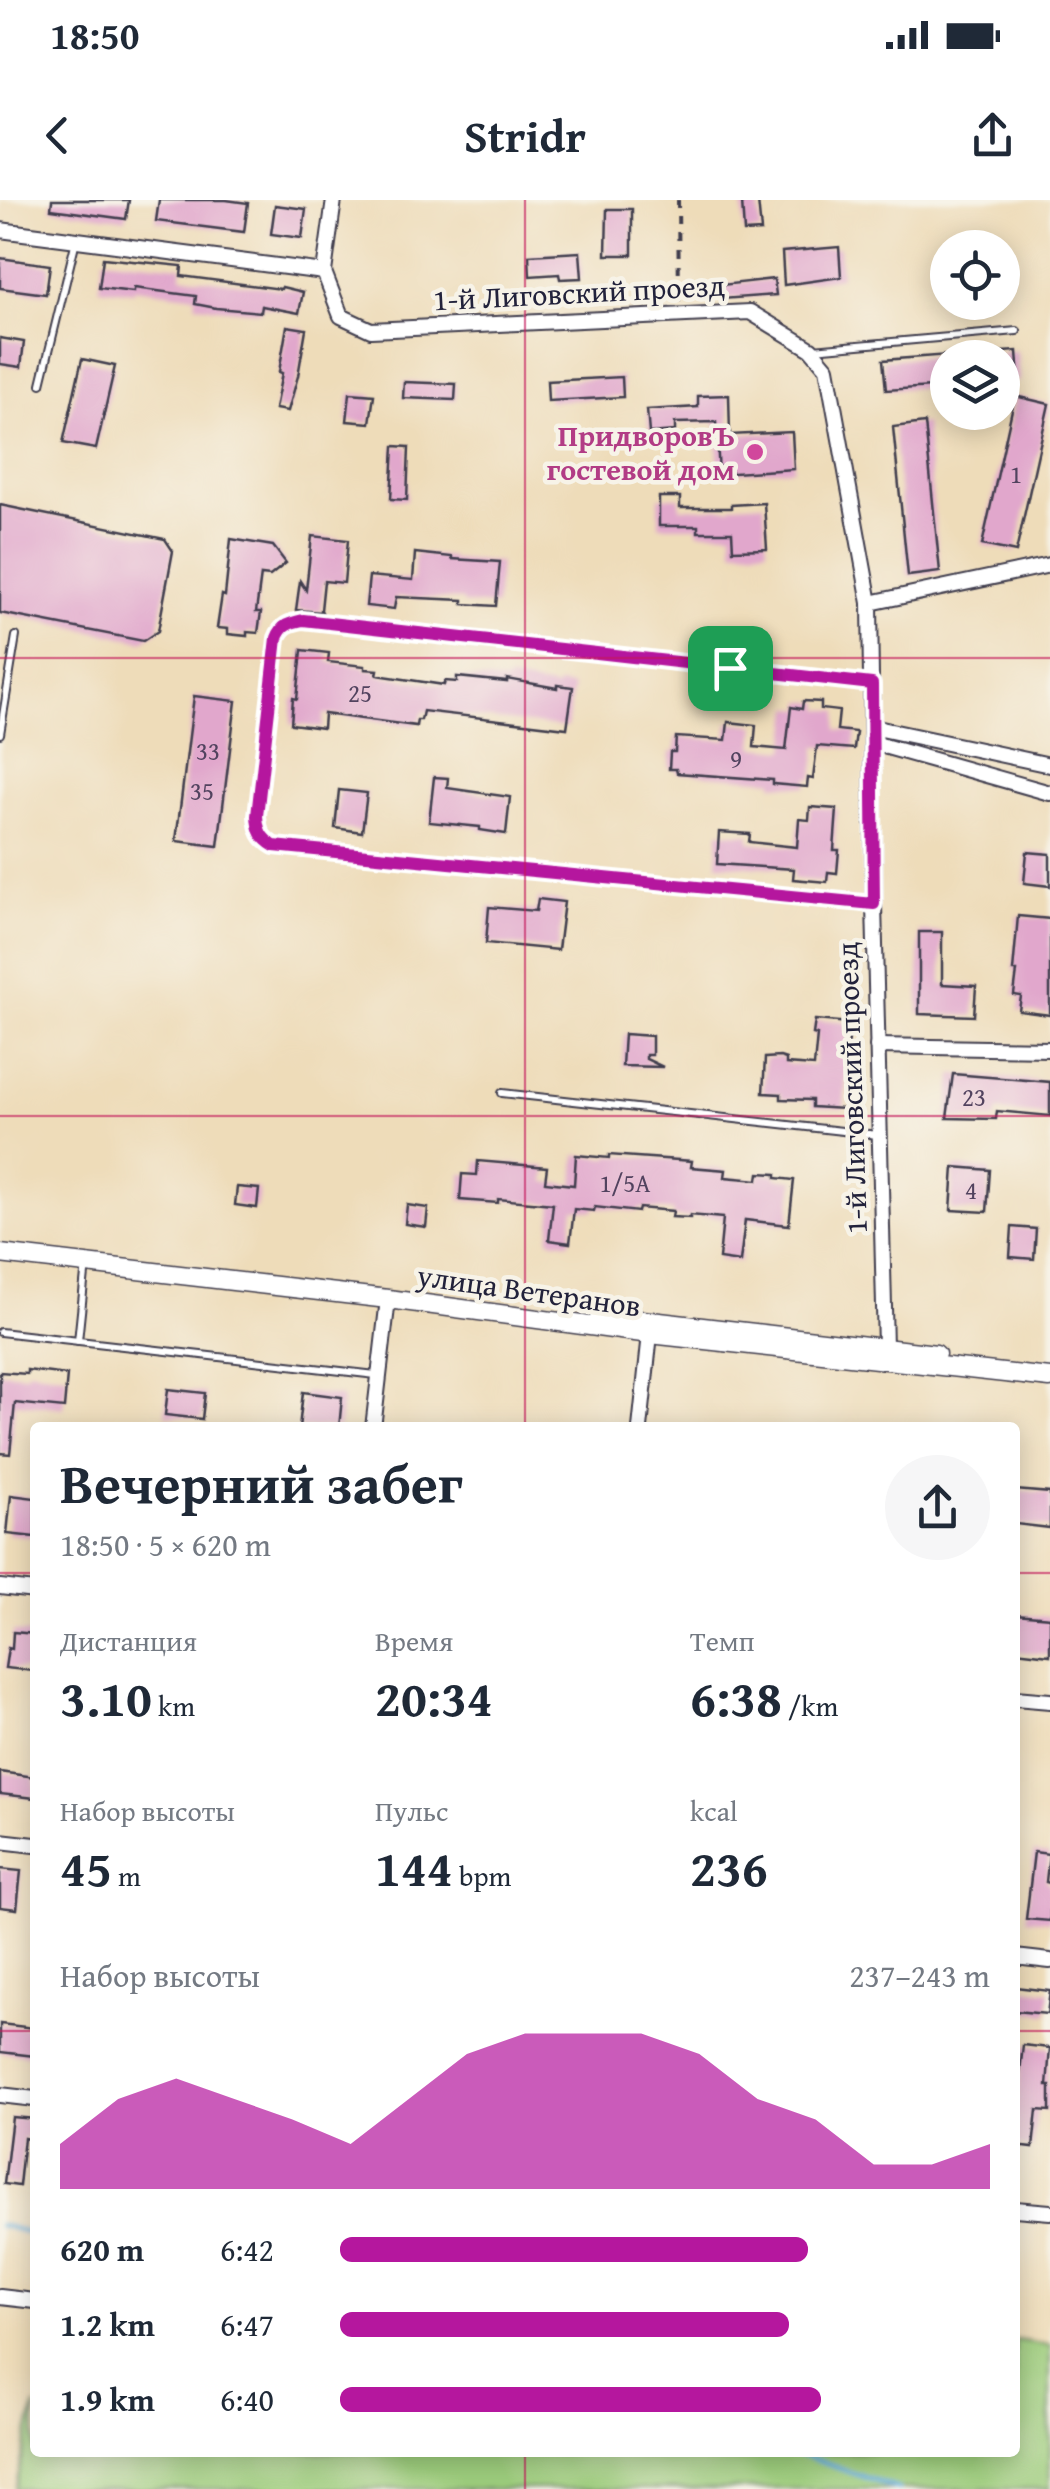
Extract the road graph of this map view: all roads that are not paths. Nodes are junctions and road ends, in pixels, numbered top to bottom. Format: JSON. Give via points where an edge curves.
{"nodes":[{"id":1,"x":334,"y":200,"type":"edge"},
{"id":2,"x":0,"y":230,"type":"edge"},
{"id":3,"x":76,"y":240,"type":"junction"},
{"id":4,"x":324,"y":272,"type":"junction"},
{"id":5,"x":1017,"y":331,"type":"dead end"},
{"id":6,"x":812,"y":350,"type":"junction"},
{"id":7,"x":42,"y":384,"type":"dead end"},
{"id":8,"x":1050,"y":564,"type":"edge"},
{"id":9,"x":870,"y":603,"type":"junction"},
{"id":10,"x":16,"y":636,"type":"dead end"},
{"id":11,"x":872,"y":684,"type":"junction"},
{"id":12,"x":0,"y":734,"type":"edge"},
{"id":13,"x":872,"y":735,"type":"junction"},
{"id":14,"x":1050,"y":765,"type":"edge"},
{"id":15,"x":1050,"y":793,"type":"edge"},
{"id":16,"x":874,"y":904,"type":"junction"},
{"id":17,"x":877,"y":1046,"type":"junction"},
{"id":18,"x":1050,"y":1049,"type":"edge"},
{"id":19,"x":502,"y":1093,"type":"dead end"},
{"id":20,"x":880,"y":1135,"type":"junction"},
{"id":21,"x":0,"y":1251,"type":"edge"},
{"id":22,"x":86,"y":1263,"type":"junction"},
{"id":23,"x":388,"y":1299,"type":"junction"},
{"id":24,"x":0,"y":1332,"type":"edge"},
{"id":25,"x":650,"y":1334,"type":"junction"},
{"id":26,"x":78,"y":1341,"type":"junction"},
{"id":27,"x":886,"y":1347,"type":"junction"},
{"id":28,"x":1050,"y":1370,"type":"edge"},
{"id":29,"x":379,"y":1375,"type":"junction"},
{"id":30,"x":1050,"y":1378,"type":"edge"},
{"id":31,"x":374,"y":1422,"type":"edge"},
{"id":32,"x":641,"y":1422,"type":"edge"},
{"id":33,"x":0,"y":1587,"type":"edge"},
{"id":34,"x":30,"y":1590,"type":"edge"},
{"id":35,"x":1020,"y":1698,"type":"edge"},
{"id":36,"x":1050,"y":1701,"type":"edge"},
{"id":37,"x":0,"y":1842,"type":"edge"},
{"id":38,"x":30,"y":1845,"type":"edge"},
{"id":39,"x":1020,"y":1958,"type":"edge"},
{"id":40,"x":1050,"y":1962,"type":"edge"},
{"id":41,"x":0,"y":2095,"type":"edge"},
{"id":42,"x":30,"y":2099,"type":"edge"},
{"id":43,"x":1020,"y":2209,"type":"edge"},
{"id":44,"x":1050,"y":2212,"type":"edge"},
{"id":45,"x":0,"y":2298,"type":"edge"},
{"id":46,"x":30,"y":2301,"type":"edge"}],
"edges":[{"from":1,"to":4,"type":"street"},
{"from":2,"to":3,"type":"street"},
{"from":3,"to":4,"type":"street"},
{"from":3,"to":7,"type":"lane"},
{"from":4,"to":6,"type":"street","name":"1-й Лиговский проезд","via":[[341,316],[371,330],[750,312]]},
{"from":5,"to":6,"type":"lane"},
{"from":6,"to":9,"type":"street","name":"1-й Лиговский проезд","via":[[828,368]]},
{"from":8,"to":9,"type":"street"},
{"from":9,"to":11,"type":"street","name":"1-й Лиговский проезд"},
{"from":10,"to":12,"type":"lane"},
{"from":11,"to":13,"type":"street","name":"1-й Лиговский проезд"},
{"from":11,"to":16,"type":"lane","via":[[290,622],[277,638],[257,816],[258,830],[274,846]]},
{"from":13,"to":14,"type":"street"},
{"from":13,"to":15,"type":"street"},
{"from":13,"to":16,"type":"street","name":"1-й Лиговский проезд"},
{"from":16,"to":17,"type":"street","name":"1-й Лиговский проезд"},
{"from":17,"to":18,"type":"street"},
{"from":17,"to":20,"type":"street","name":"1-й Лиговский проезд"},
{"from":19,"to":20,"type":"lane"},
{"from":20,"to":27,"type":"street","name":"1-й Лиговский проезд"},
{"from":21,"to":22,"type":"street","name":"улица Ветеранов"},
{"from":21,"to":27,"type":"street","name":"улица Ветеранов"},
{"from":22,"to":23,"type":"street","name":"улица Ветеранов"},
{"from":22,"to":26,"type":"lane"},
{"from":23,"to":25,"type":"street","name":"улица Ветеранов"},
{"from":23,"to":29,"type":"street"},
{"from":24,"to":26,"type":"lane"},
{"from":25,"to":30,"type":"street","name":"улица Ветеранов"},
{"from":25,"to":32,"type":"street"},
{"from":26,"to":29,"type":"lane"},
{"from":27,"to":28,"type":"street","name":"улица Ветеранов"},
{"from":29,"to":31,"type":"street"},
{"from":33,"to":34,"type":"street"},
{"from":35,"to":36,"type":"street"},
{"from":37,"to":38,"type":"street"},
{"from":39,"to":40,"type":"street"},
{"from":41,"to":42,"type":"street"},
{"from":43,"to":44,"type":"street"},
{"from":45,"to":46,"type":"street"}]}
